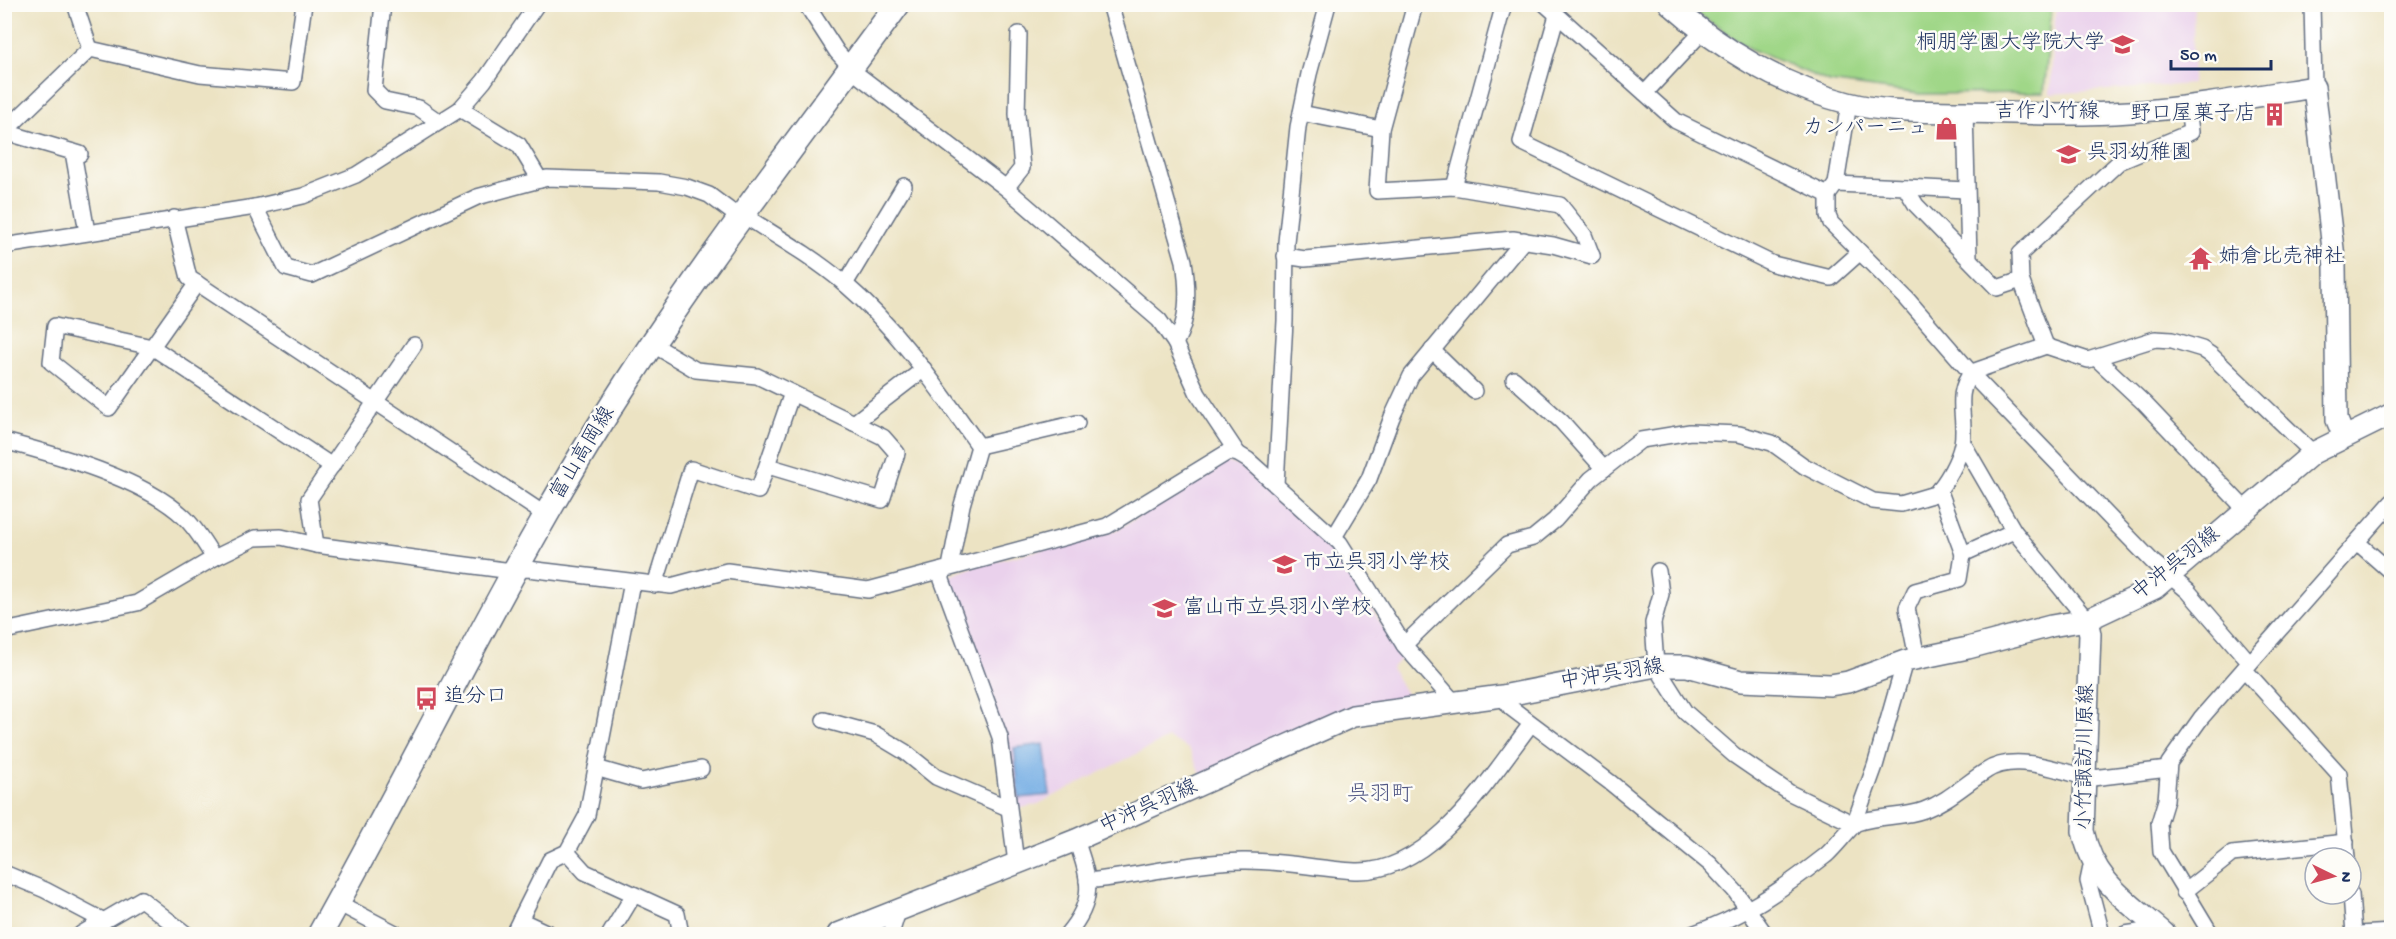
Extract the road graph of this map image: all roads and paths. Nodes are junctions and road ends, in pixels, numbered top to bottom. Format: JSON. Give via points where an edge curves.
{"nodes":[{"id":1,"x":75,"y":4,"type":"edge"},
{"id":2,"x":304,"y":4,"type":"edge"},
{"id":3,"x":382,"y":4,"type":"edge"},
{"id":4,"x":537,"y":4,"type":"edge"},
{"id":5,"x":806,"y":4,"type":"edge"},
{"id":6,"x":898,"y":4,"type":"edge"},
{"id":7,"x":1110,"y":4,"type":"edge"},
{"id":8,"x":1328,"y":4,"type":"edge"},
{"id":9,"x":1415,"y":4,"type":"edge"},
{"id":10,"x":1504,"y":4,"type":"edge"},
{"id":11,"x":1545,"y":4,"type":"edge"},
{"id":12,"x":1670,"y":4,"type":"edge"},
{"id":13,"x":2312,"y":4,"type":"edge"},
{"id":14,"x":1557,"y":15,"type":"junction"},
{"id":15,"x":1702,"y":32,"type":"junction"},
{"id":16,"x":1019,"y":34,"type":"dead end"},
{"id":17,"x":90,"y":49,"type":"junction"},
{"id":18,"x":851,"y":68,"type":"junction"},
{"id":19,"x":2313,"y":87,"type":"junction"},
{"id":20,"x":1645,"y":93,"type":"junction"},
{"id":21,"x":1850,"y":103,"type":"junction"},
{"id":22,"x":2188,"y":107,"type":"junction"},
{"id":23,"x":460,"y":109,"type":"junction"},
{"id":24,"x":1965,"y":112,"type":"junction"},
{"id":25,"x":1301,"y":113,"type":"junction"},
{"id":26,"x":439,"y":122,"type":"junction"},
{"id":27,"x":1381,"y":129,"type":"junction"},
{"id":28,"x":5,"y":132,"type":"edge"},
{"id":29,"x":540,"y":180,"type":"junction"},
{"id":30,"x":904,"y":186,"type":"dead end"},
{"id":31,"x":1454,"y":187,"type":"junction"},
{"id":32,"x":1905,"y":187,"type":"junction"},
{"id":33,"x":1006,"y":188,"type":"junction"},
{"id":34,"x":1832,"y":189,"type":"junction"},
{"id":35,"x":1966,"y":190,"type":"junction"},
{"id":36,"x":255,"y":207,"type":"junction"},
{"id":37,"x":742,"y":216,"type":"junction"},
{"id":38,"x":174,"y":218,"type":"junction"},
{"id":39,"x":87,"y":232,"type":"junction"},
{"id":40,"x":1524,"y":240,"type":"junction"},
{"id":41,"x":4,"y":246,"type":"edge"},
{"id":42,"x":1859,"y":252,"type":"junction"},
{"id":43,"x":1286,"y":256,"type":"junction"},
{"id":44,"x":1969,"y":258,"type":"junction"},
{"id":45,"x":2021,"y":280,"type":"junction"},
{"id":46,"x":197,"y":283,"type":"junction"},
{"id":47,"x":845,"y":284,"type":"junction"},
{"id":48,"x":1175,"y":343,"type":"junction"},
{"id":49,"x":652,"y":344,"type":"junction"},
{"id":50,"x":414,"y":345,"type":"dead end"},
{"id":51,"x":152,"y":346,"type":"junction"},
{"id":52,"x":2046,"y":346,"type":"junction"},
{"id":53,"x":1432,"y":350,"type":"junction"},
{"id":54,"x":2097,"y":359,"type":"junction"},
{"id":55,"x":924,"y":369,"type":"junction"},
{"id":56,"x":1972,"y":372,"type":"junction"},
{"id":57,"x":1514,"y":379,"type":"dead end"},
{"id":58,"x":1474,"y":391,"type":"dead end"},
{"id":59,"x":792,"y":393,"type":"junction"},
{"id":60,"x":375,"y":402,"type":"junction"},
{"id":61,"x":2391,"y":414,"type":"edge"},
{"id":62,"x":854,"y":423,"type":"junction"},
{"id":63,"x":1077,"y":423,"type":"dead end"},
{"id":64,"x":2344,"y":437,"type":"junction"},
{"id":65,"x":4,"y":441,"type":"edge"},
{"id":66,"x":1963,"y":443,"type":"junction"},
{"id":67,"x":979,"y":446,"type":"junction"},
{"id":68,"x":2313,"y":453,"type":"junction"},
{"id":69,"x":1238,"y":454,"type":"junction"},
{"id":70,"x":332,"y":466,"type":"junction"},
{"id":71,"x":768,"y":466,"type":"junction"},
{"id":72,"x":1604,"y":468,"type":"junction"},
{"id":73,"x":1276,"y":484,"type":"junction"},
{"id":74,"x":1940,"y":489,"type":"junction"},
{"id":75,"x":2391,"y":502,"type":"edge"},
{"id":76,"x":2246,"y":510,"type":"junction"},
{"id":77,"x":547,"y":516,"type":"junction"},
{"id":78,"x":2014,"y":531,"type":"junction"},
{"id":79,"x":1335,"y":537,"type":"junction"},
{"id":80,"x":2358,"y":543,"type":"junction"},
{"id":81,"x":316,"y":545,"type":"junction"},
{"id":82,"x":1963,"y":554,"type":"junction"},
{"id":83,"x":214,"y":558,"type":"junction"},
{"id":84,"x":946,"y":568,"type":"junction"},
{"id":85,"x":517,"y":570,"type":"junction"},
{"id":86,"x":1658,"y":571,"type":"dead end"},
{"id":87,"x":2391,"y":573,"type":"edge"},
{"id":88,"x":2170,"y":576,"type":"junction"},
{"id":89,"x":632,"y":582,"type":"junction"},
{"id":90,"x":655,"y":585,"type":"junction"},
{"id":91,"x":2087,"y":620,"type":"junction"},
{"id":92,"x":4,"y":631,"type":"edge"},
{"id":93,"x":1404,"y":645,"type":"junction"},
{"id":94,"x":1911,"y":660,"type":"junction"},
{"id":95,"x":1656,"y":666,"type":"junction"},
{"id":96,"x":2247,"y":666,"type":"junction"},
{"id":97,"x":1502,"y":696,"type":"junction"},
{"id":98,"x":1453,"y":701,"type":"junction"},
{"id":99,"x":824,"y":720,"type":"dead end"},
{"id":100,"x":1531,"y":724,"type":"junction"},
{"id":101,"x":596,"y":768,"type":"junction"},
{"id":102,"x":701,"y":769,"type":"dead end"},
{"id":103,"x":2168,"y":769,"type":"junction"},
{"id":104,"x":2084,"y":778,"type":"junction"},
{"id":105,"x":1008,"y":808,"type":"junction"},
{"id":106,"x":1854,"y":824,"type":"junction"},
{"id":107,"x":1076,"y":840,"type":"junction"},
{"id":108,"x":2346,"y":842,"type":"junction"},
{"id":109,"x":2346,"y":846,"type":"edge"},
{"id":110,"x":567,"y":852,"type":"junction"},
{"id":111,"x":2092,"y":862,"type":"junction"},
{"id":112,"x":1016,"y":863,"type":"junction"},
{"id":113,"x":4,"y":873,"type":"edge"},
{"id":114,"x":1088,"y":881,"type":"junction"},
{"id":115,"x":2184,"y":892,"type":"junction"},
{"id":116,"x":633,"y":896,"type":"junction"},
{"id":117,"x":338,"y":903,"type":"junction"},
{"id":118,"x":2351,"y":906,"type":"edge"},
{"id":119,"x":898,"y":910,"type":"junction"},
{"id":120,"x":1748,"y":910,"type":"junction"},
{"id":121,"x":520,"y":920,"type":"junction"},
{"id":122,"x":104,"y":921,"type":"junction"},
{"id":123,"x":2391,"y":932,"type":"edge"},
{"id":124,"x":2161,"y":933,"type":"edge"},
{"id":125,"x":81,"y":934,"type":"edge"},
{"id":126,"x":186,"y":934,"type":"edge"},
{"id":127,"x":320,"y":934,"type":"edge"},
{"id":128,"x":397,"y":934,"type":"edge"},
{"id":129,"x":513,"y":934,"type":"edge"},
{"id":130,"x":550,"y":934,"type":"edge"},
{"id":131,"x":610,"y":934,"type":"edge"},
{"id":132,"x":681,"y":934,"type":"edge"},
{"id":133,"x":838,"y":934,"type":"edge"},
{"id":134,"x":891,"y":934,"type":"edge"},
{"id":135,"x":1067,"y":934,"type":"edge"},
{"id":136,"x":1692,"y":934,"type":"edge"},
{"id":137,"x":1765,"y":934,"type":"edge"},
{"id":138,"x":2102,"y":934,"type":"edge"},
{"id":139,"x":2125,"y":934,"type":"edge"},
{"id":140,"x":2211,"y":934,"type":"edge"},
{"id":141,"x":2354,"y":934,"type":"edge"},
{"id":142,"x":2360,"y":934,"type":"edge"}],
"edges":[{"from":1,"to":17,"type":"street"},
{"from":2,"to":17,"type":"street","via":[[293,82],[200,74]]},
{"from":3,"to":26,"type":"street","via":[[374,90],[385,102],[419,108]]},
{"from":4,"to":23,"type":"street"},
{"from":5,"to":18,"type":"street"},
{"from":6,"to":18,"type":"main road","name":"富山高岡線"},
{"from":7,"to":48,"type":"street","via":[[1184,261],[1186,299]]},
{"from":8,"to":25,"type":"street"},
{"from":9,"to":27,"type":"street"},
{"from":10,"to":31,"type":"street"},
{"from":11,"to":14,"type":"street"},
{"from":12,"to":15,"type":"main road","name":"吉作小竹線"},
{"from":13,"to":19,"type":"street"},
{"from":14,"to":20,"type":"street"},
{"from":14,"to":42,"type":"street","via":[[1521,142],[1773,264],[1831,278]]},
{"from":15,"to":20,"type":"street"},
{"from":15,"to":21,"type":"main road","name":"吉作小竹線","via":[[1799,86]]},
{"from":16,"to":33,"type":"street","via":[[1017,114],[1023,168]]},
{"from":17,"to":28,"type":"street"},
{"from":18,"to":33,"type":"street"},
{"from":18,"to":37,"type":"main road","name":"富山高岡線"},
{"from":19,"to":22,"type":"main road","name":"吉作小竹線"},
{"from":19,"to":64,"type":"main road","via":[[2335,266],[2337,420]]},
{"from":20,"to":34,"type":"street","via":[[1676,121]]},
{"from":21,"to":24,"type":"main road","name":"吉作小竹線","via":[[1915,113]]},
{"from":21,"to":34,"type":"street"},
{"from":22,"to":24,"type":"main road","name":"吉作小竹線","via":[[2091,114]]},
{"from":22,"to":45,"type":"street","via":[[2191,132],[2120,162],[2109,171],[2020,254]]},
{"from":23,"to":26,"type":"street"},
{"from":23,"to":29,"type":"street","via":[[519,145]]},
{"from":24,"to":35,"type":"street"},
{"from":25,"to":27,"type":"street"},
{"from":25,"to":43,"type":"street"},
{"from":26,"to":36,"type":"street","via":[[356,175],[303,196]]},
{"from":27,"to":31,"type":"street","via":[[1377,191]]},
{"from":28,"to":39,"type":"street","via":[[77,154]]},
{"from":29,"to":36,"type":"street","via":[[477,197],[312,275],[286,268]]},
{"from":29,"to":37,"type":"street","via":[[659,182],[709,195]]},
{"from":30,"to":47,"type":"street"},
{"from":31,"to":40,"type":"street","via":[[1560,205],[1584,235],[1592,256]]},
{"from":32,"to":34,"type":"street"},
{"from":32,"to":35,"type":"street"},
{"from":32,"to":44,"type":"street","via":[[1916,205]]},
{"from":33,"to":48,"type":"street","via":[[1159,320]]},
{"from":34,"to":42,"type":"street","via":[[1828,216]]},
{"from":35,"to":44,"type":"street"},
{"from":36,"to":38,"type":"street"},
{"from":37,"to":47,"type":"street","via":[[808,255]]},
{"from":37,"to":49,"type":"main road","name":"富山高岡線"},
{"from":38,"to":39,"type":"street"},
{"from":38,"to":46,"type":"street","via":[[189,278]]},
{"from":39,"to":41,"type":"street"},
{"from":40,"to":43,"type":"street","via":[[1484,240],[1305,259]]},
{"from":40,"to":53,"type":"street"},
{"from":42,"to":56,"type":"street"},
{"from":43,"to":73,"type":"street"},
{"from":44,"to":45,"type":"street","via":[[1997,288]]},
{"from":45,"to":52,"type":"street"},
{"from":46,"to":51,"type":"street"},
{"from":46,"to":60,"type":"street"},
{"from":47,"to":55,"type":"street","via":[[881,318]]},
{"from":48,"to":69,"type":"street","via":[[1198,394]]},
{"from":49,"to":59,"type":"street","via":[[696,370],[757,376]]},
{"from":49,"to":77,"type":"main road","name":"富山高岡線"},
{"from":50,"to":60,"type":"street"},
{"from":51,"to":51,"type":"street","via":[[109,408],[51,362],[55,326]]},
{"from":51,"to":70,"type":"street"},
{"from":52,"to":54,"type":"street","via":[[2088,360]]},
{"from":52,"to":56,"type":"street"},
{"from":53,"to":58,"type":"street"},
{"from":53,"to":79,"type":"street","via":[[1401,394],[1369,479]]},
{"from":54,"to":68,"type":"street","via":[[2161,338],[2202,349]]},
{"from":54,"to":76,"type":"street"},
{"from":55,"to":62,"type":"street"},
{"from":55,"to":67,"type":"street"},
{"from":56,"to":66,"type":"street","via":[[1965,381],[1961,399]]},
{"from":56,"to":88,"type":"street","via":[[2152,562]]},
{"from":57,"to":72,"type":"street","via":[[1562,422]]},
{"from":59,"to":62,"type":"street"},
{"from":59,"to":71,"type":"street"},
{"from":60,"to":70,"type":"street"},
{"from":60,"to":77,"type":"street"},
{"from":61,"to":64,"type":"main road","name":"中沖呉羽線"},
{"from":62,"to":71,"type":"street","via":[[883,437],[897,453],[882,500]]},
{"from":63,"to":67,"type":"street"},
{"from":64,"to":68,"type":"main road","name":"中沖呉羽線"},
{"from":65,"to":83,"type":"street","via":[[114,477],[156,498],[183,516]]},
{"from":66,"to":74,"type":"street"},
{"from":66,"to":78,"type":"street"},
{"from":67,"to":84,"type":"street"},
{"from":68,"to":76,"type":"main road","name":"中沖呉羽線"},
{"from":69,"to":73,"type":"street"},
{"from":69,"to":84,"type":"street","via":[[1218,456],[1107,526]]},
{"from":70,"to":81,"type":"street","via":[[309,499]]},
{"from":71,"to":90,"type":"street","via":[[758,491],[691,470]]},
{"from":72,"to":74,"type":"street","via":[[1641,440],[1719,432],[1763,439],[1873,501],[1901,504],[1928,497]]},
{"from":72,"to":93,"type":"street","via":[[1533,538],[1507,545]]},
{"from":73,"to":79,"type":"street"},
{"from":74,"to":82,"type":"street"},
{"from":75,"to":80,"type":"street"},
{"from":76,"to":88,"type":"main road","name":"中沖呉羽線"},
{"from":77,"to":85,"type":"main road","name":"富山高岡線"},
{"from":78,"to":82,"type":"street"},
{"from":78,"to":91,"type":"street"},
{"from":79,"to":93,"type":"street"},
{"from":80,"to":87,"type":"street"},
{"from":80,"to":96,"type":"street"},
{"from":81,"to":83,"type":"street","via":[[281,537],[255,538]]},
{"from":81,"to":85,"type":"street"},
{"from":82,"to":94,"type":"street","via":[[1959,579],[1916,591],[1907,608]]},
{"from":83,"to":92,"type":"street","via":[[138,603]]},
{"from":84,"to":90,"type":"street","via":[[868,590],[727,571],[671,586]]},
{"from":84,"to":105,"type":"street","via":[[942,580],[1000,737]]},
{"from":85,"to":89,"type":"street"},
{"from":85,"to":117,"type":"main road","name":"富山高岡線"},
{"from":86,"to":95,"type":"street","via":[[1661,594],[1653,623]]},
{"from":88,"to":91,"type":"main road","name":"中沖呉羽線","via":[[2129,602]]},
{"from":88,"to":96,"type":"street","via":[[2188,591]]},
{"from":89,"to":90,"type":"street"},
{"from":89,"to":101,"type":"street"},
{"from":91,"to":94,"type":"main road","name":"中沖呉羽線"},
{"from":91,"to":104,"type":"main road","name":"小竹諏訪川原線","via":[[2090,634]]},
{"from":93,"to":98,"type":"street"},
{"from":94,"to":95,"type":"main road","name":"中沖呉羽線","via":[[1848,682],[1808,686],[1741,681],[1687,666]]},
{"from":94,"to":106,"type":"street"},
{"from":95,"to":97,"type":"main road","name":"中沖呉羽線"},
{"from":95,"to":106,"type":"street","via":[[1685,712],[1734,755],[1790,793]]},
{"from":96,"to":103,"type":"street","via":[[2189,733]]},
{"from":96,"to":108,"type":"street","via":[[2339,774]]},
{"from":97,"to":98,"type":"main road","name":"中沖呉羽線"},
{"from":97,"to":100,"type":"street"},
{"from":98,"to":107,"type":"main road","name":"中沖呉羽線","via":[[1353,716]]},
{"from":99,"to":105,"type":"street","via":[[875,734],[936,777]]},
{"from":100,"to":114,"type":"street","via":[[1469,804],[1438,836],[1413,855],[1386,867],[1357,871],[1280,860],[1240,861]]},
{"from":100,"to":120,"type":"street","via":[[1710,864]]},
{"from":101,"to":102,"type":"street","via":[[640,781]]},
{"from":101,"to":110,"type":"street","via":[[586,815]]},
{"from":103,"to":104,"type":"street"},
{"from":103,"to":115,"type":"street","via":[[2159,844]]},
{"from":104,"to":106,"type":"street","via":[[2043,766],[2001,765],[1922,811]]},
{"from":104,"to":111,"type":"main road","name":"小竹諏訪川原線","via":[[2083,831]]},
{"from":105,"to":112,"type":"street"},
{"from":106,"to":120,"type":"street","via":[[1828,854]]},
{"from":107,"to":112,"type":"main road","name":"中沖呉羽線"},
{"from":107,"to":114,"type":"street"},
{"from":108,"to":109,"type":"street"},
{"from":108,"to":115,"type":"street","via":[[2232,854]]},
{"from":110,"to":116,"type":"street","via":[[585,872]]},
{"from":110,"to":121,"type":"street","via":[[550,860]]},
{"from":111,"to":124,"type":"main road","name":"小竹諏訪川原線","via":[[2105,881]]},
{"from":111,"to":138,"type":"street","via":[[2088,881]]},
{"from":112,"to":119,"type":"main road","name":"中沖呉羽線"},
{"from":113,"to":122,"type":"street"},
{"from":114,"to":135,"type":"street","via":[[1087,904]]},
{"from":115,"to":140,"type":"street","via":[[2194,902]]},
{"from":116,"to":131,"type":"street"},
{"from":116,"to":132,"type":"street","via":[[677,914]]},
{"from":117,"to":127,"type":"main road","name":"富山高岡線"},
{"from":117,"to":128,"type":"street"},
{"from":118,"to":141,"type":"street"},
{"from":119,"to":133,"type":"main road","name":"中沖呉羽線"},
{"from":119,"to":134,"type":"street"},
{"from":120,"to":136,"type":"street"},
{"from":120,"to":137,"type":"street"},
{"from":121,"to":129,"type":"street"},
{"from":121,"to":130,"type":"street"},
{"from":122,"to":125,"type":"street"},
{"from":122,"to":126,"type":"street","via":[[141,899]]},
{"from":123,"to":142,"type":"street"},
{"from":124,"to":139,"type":"street"}]}
